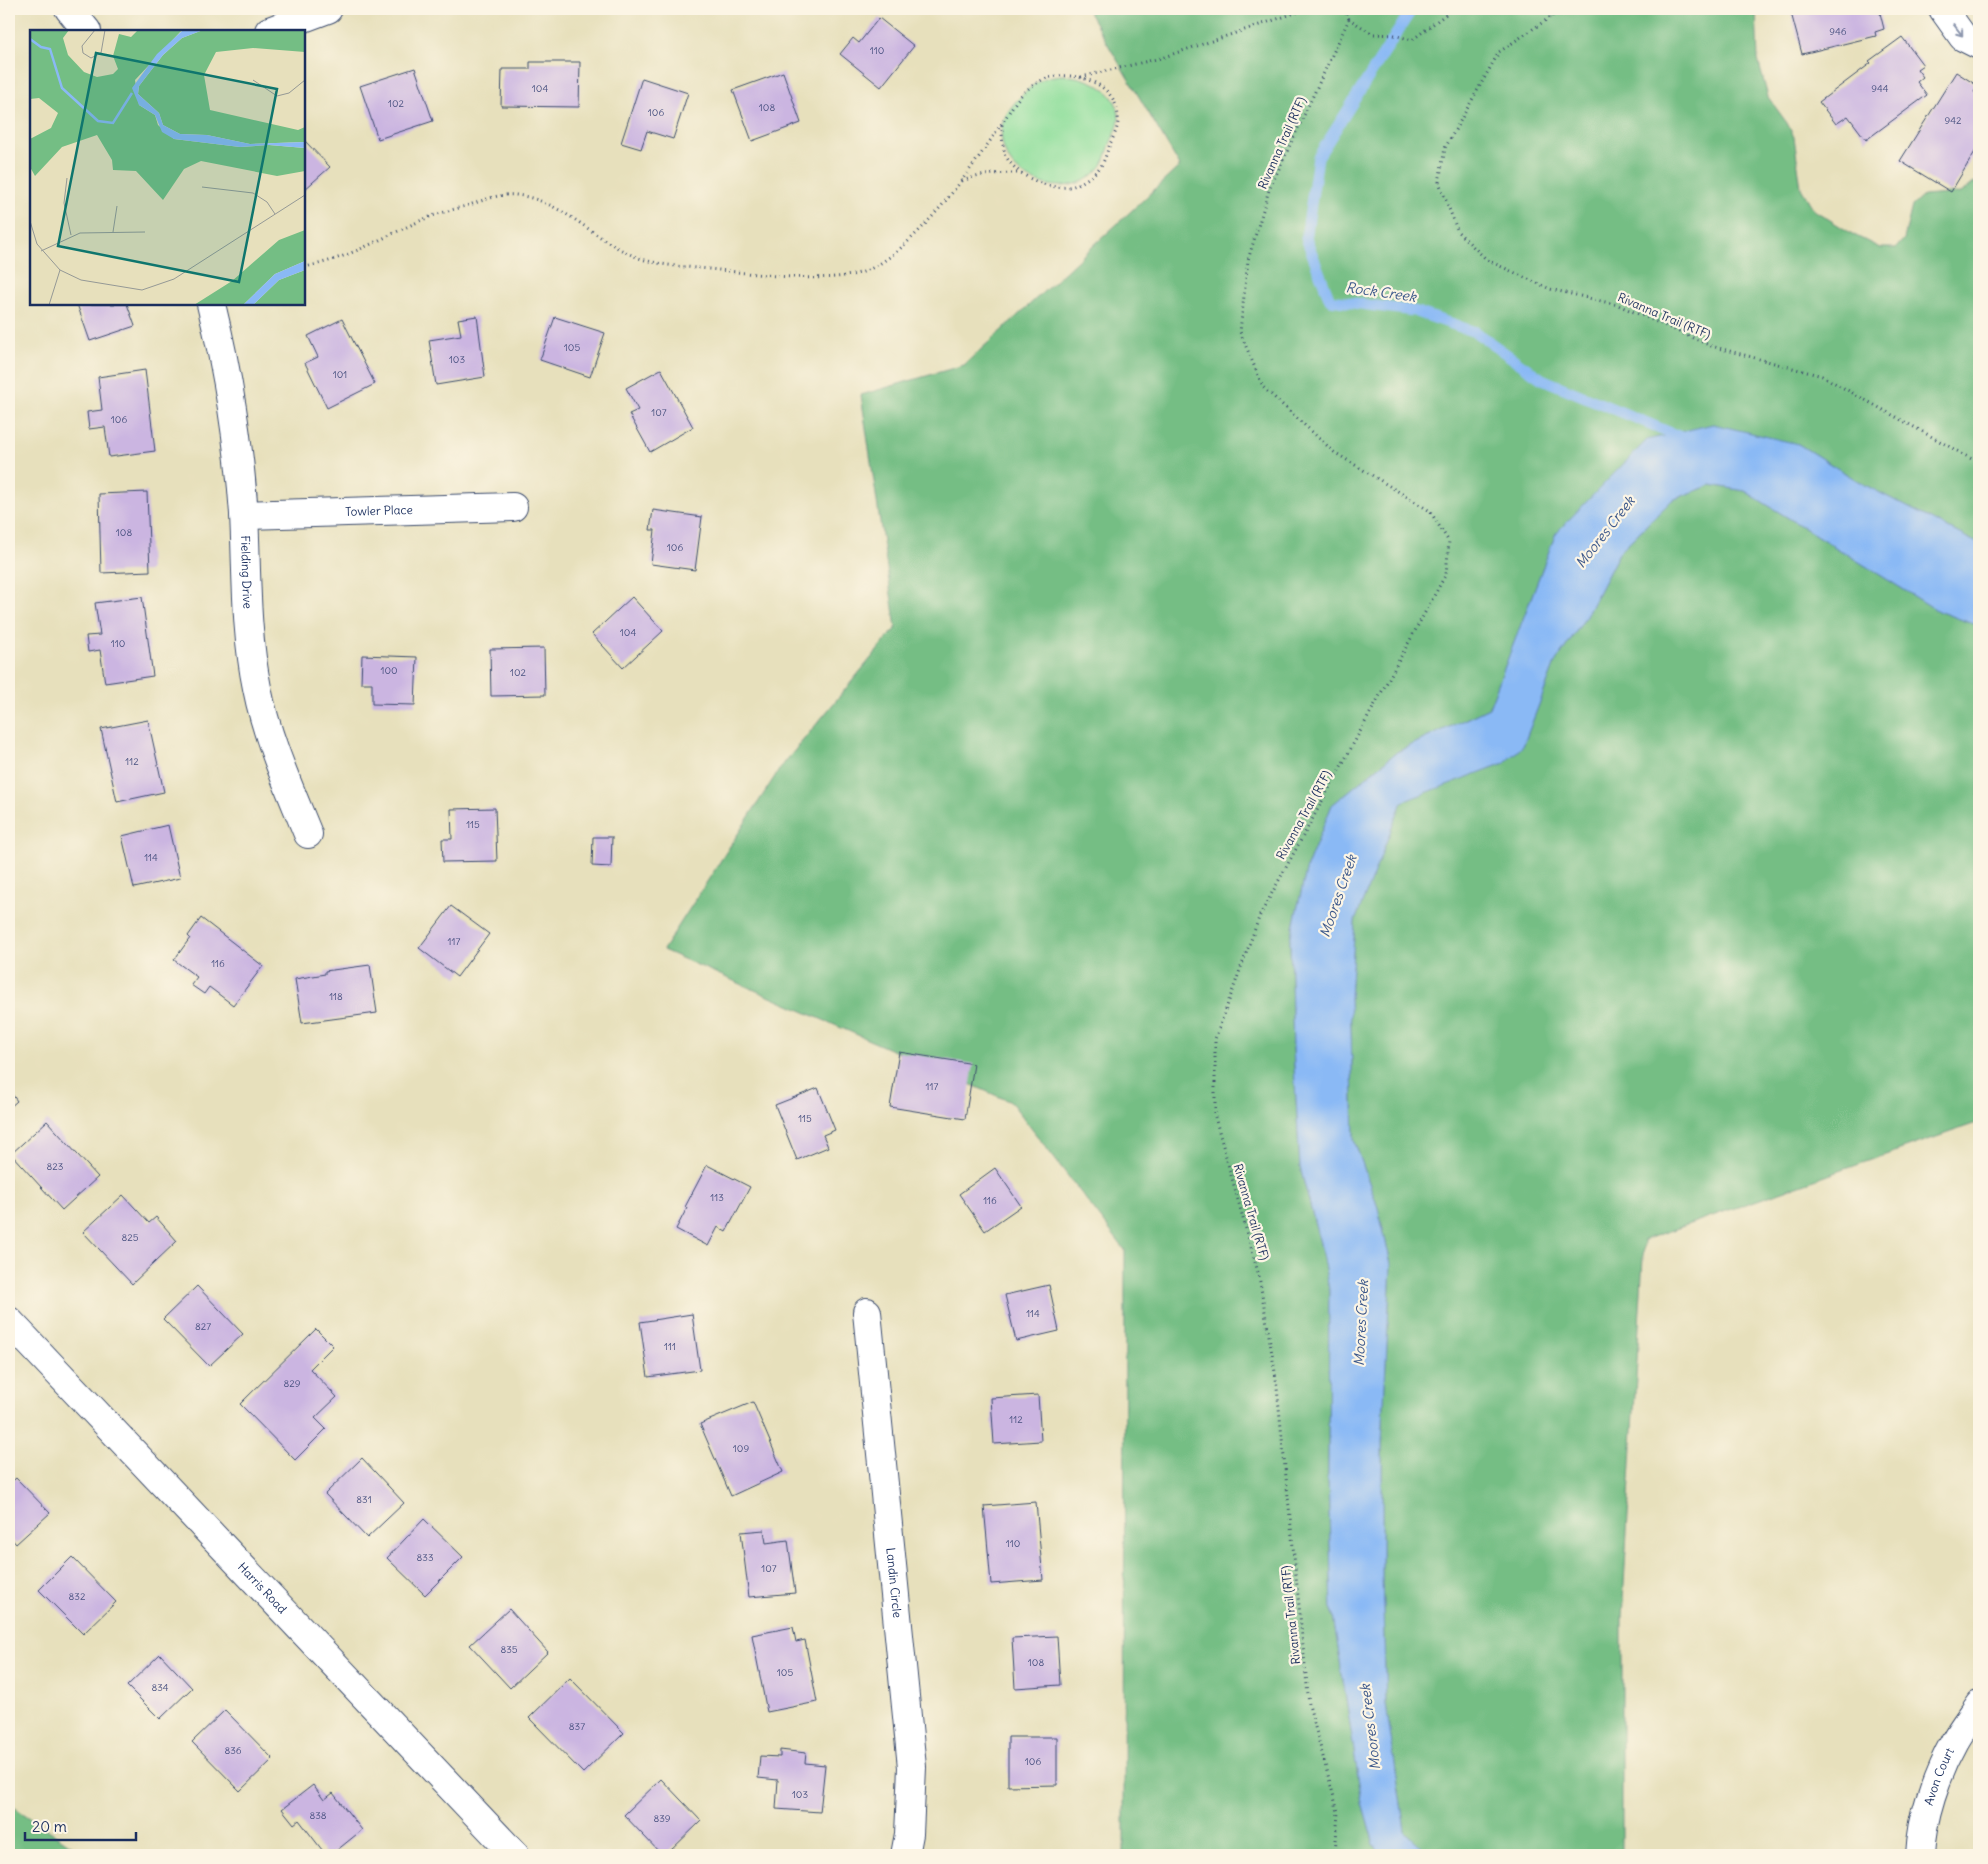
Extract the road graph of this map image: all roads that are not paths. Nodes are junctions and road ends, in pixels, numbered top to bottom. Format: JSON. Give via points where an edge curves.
{"nodes":[{"id":1,"x":69,"y":9,"type":"edge"},
{"id":2,"x":328,"y":9,"type":"edge"},
{"id":3,"x":1943,"y":9,"type":"edge"},
{"id":4,"x":86,"y":30,"type":"edge"},
{"id":5,"x":272,"y":30,"type":"edge"},
{"id":6,"x":1979,"y":45,"type":"edge"},
{"id":7,"x":211,"y":305,"type":"edge"},
{"id":8,"x":513,"y":507,"type":"dead end"},
{"id":9,"x":244,"y":514,"type":"junction"},
{"id":10,"x":308,"y":834,"type":"dead end"},
{"id":11,"x":867,"y":1312,"type":"dead end"},
{"id":12,"x":9,"y":1321,"type":"edge"},
{"id":13,"x":1979,"y":1705,"type":"edge"},
{"id":14,"x":515,"y":1855,"type":"edge"},
{"id":15,"x":904,"y":1855,"type":"edge"},
{"id":16,"x":1920,"y":1855,"type":"edge"}],
"edges":[{"from":1,"to":4,"type":"street"},
{"from":2,"to":5,"type":"street"},
{"from":3,"to":6,"type":"street","one_way":true,"via":[[1962,37]]},
{"from":7,"to":9,"type":"street","name":"Fielding Drive","via":[[226,365]]},
{"from":8,"to":9,"type":"street","name":"Towler Place"},
{"from":9,"to":10,"type":"street","name":"Fielding Drive","via":[[248,619],[257,689],[276,756]]},
{"from":11,"to":15,"type":"street","name":"Landin Circle","via":[[912,1767],[909,1834]]},
{"from":12,"to":14,"type":"street","name":"Harris Road"},
{"from":13,"to":16,"type":"street","name":"Avon Court","via":[[1955,1740],[1934,1787],[1921,1837]]}]}
